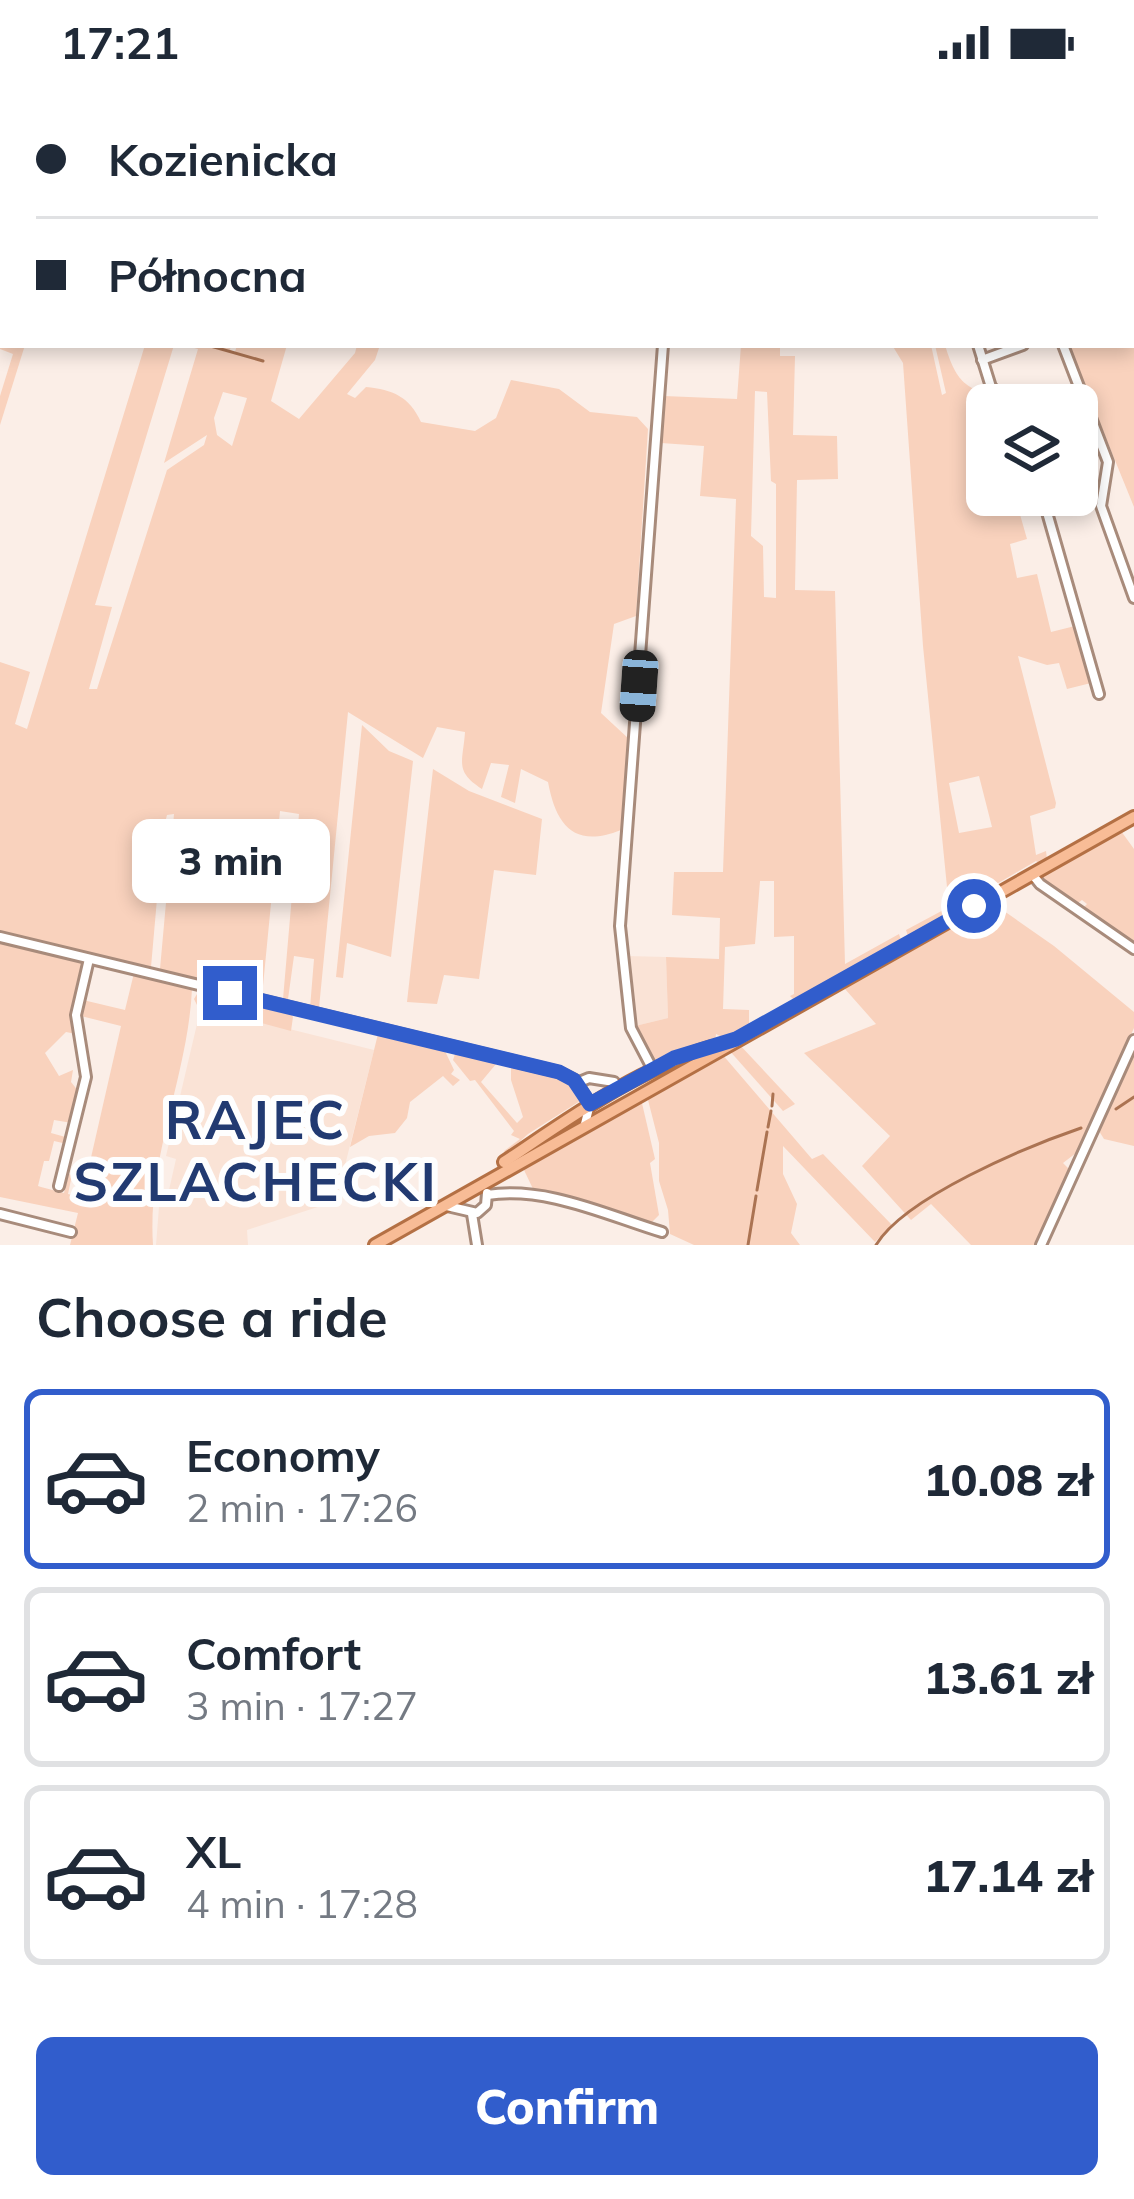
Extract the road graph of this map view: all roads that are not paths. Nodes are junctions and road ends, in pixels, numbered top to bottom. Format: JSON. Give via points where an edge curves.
{"nodes":[{"id":1,"x":663,"y":348,"type":"edge"},
{"id":2,"x":979,"y":348,"type":"edge"},
{"id":3,"x":1014,"y":348,"type":"edge"},
{"id":4,"x":1064,"y":348,"type":"edge"},
{"id":5,"x":982,"y":359,"type":"junction"},
{"id":6,"x":990,"y":384,"type":"edge"},
{"id":7,"x":1048,"y":516,"type":"edge"},
{"id":8,"x":1134,"y":598,"type":"edge"},
{"id":9,"x":1099,"y":694,"type":"dead end"},
{"id":10,"x":1134,"y":817,"type":"edge"},
{"id":11,"x":1032,"y":874,"type":"junction"},
{"id":12,"x":0,"y":937,"type":"edge"},
{"id":13,"x":1134,"y":950,"type":"edge"},
{"id":14,"x":89,"y":959,"type":"junction"},
{"id":15,"x":1134,"y":1040,"type":"edge"},
{"id":16,"x":651,"y":1077,"type":"junction"},
{"id":17,"x":577,"y":1083,"type":"junction"},
{"id":18,"x":611,"y":1088,"type":"junction"},
{"id":19,"x":586,"y":1103,"type":"junction"},
{"id":20,"x":616,"y":1107,"type":"junction"},
{"id":21,"x":585,"y":1124,"type":"junction"},
{"id":22,"x":488,"y":1180,"type":"junction"},
{"id":23,"x":59,"y":1186,"type":"dead end"},
{"id":24,"x":488,"y":1195,"type":"junction"},
{"id":25,"x":456,"y":1200,"type":"junction"},
{"id":26,"x":0,"y":1214,"type":"edge"},
{"id":27,"x":472,"y":1214,"type":"junction"},
{"id":28,"x":71,"y":1232,"type":"dead end"},
{"id":29,"x":662,"y":1232,"type":"dead end"},
{"id":30,"x":362,"y":1245,"type":"edge"},
{"id":31,"x":376,"y":1245,"type":"edge"},
{"id":32,"x":477,"y":1245,"type":"edge"},
{"id":33,"x":1041,"y":1245,"type":"edge"}],
"edges":[{"from":1,"to":16,"type":"street","via":[[620,926],[629,1017]]},
{"from":2,"to":5,"type":"street"},
{"from":3,"to":5,"type":"street"},
{"from":4,"to":8,"type":"street","via":[[1108,462],[1101,506]]},
{"from":5,"to":6,"type":"street"},
{"from":7,"to":9,"type":"street"},
{"from":10,"to":11,"type":"main road"},
{"from":11,"to":13,"type":"street"},
{"from":11,"to":16,"type":"main road"},
{"from":12,"to":14,"type":"street"},
{"from":14,"to":17,"type":"street","via":[[559,1072]]},
{"from":14,"to":23,"type":"street","via":[[76,1009],[86,1077]]},
{"from":15,"to":33,"type":"street"},
{"from":16,"to":18,"type":"main road"},
{"from":16,"to":20,"type":"main road"},
{"from":17,"to":18,"type":"street","via":[[589,1078]]},
{"from":17,"to":19,"type":"street"},
{"from":18,"to":19,"type":"main road"},
{"from":18,"to":20,"type":"main road","via":[[608,1104]]},
{"from":19,"to":21,"type":"street"},
{"from":19,"to":25,"type":"main road"},
{"from":20,"to":21,"type":"main road"},
{"from":21,"to":22,"type":"main road"},
{"from":22,"to":24,"type":"street"},
{"from":22,"to":25,"type":"main road"},
{"from":24,"to":27,"type":"street"},
{"from":24,"to":29,"type":"street","via":[[541,1194]]},
{"from":25,"to":27,"type":"street"},
{"from":25,"to":30,"type":"main road"},
{"from":25,"to":31,"type":"main road"},
{"from":26,"to":28,"type":"street"},
{"from":27,"to":32,"type":"street"}]}
